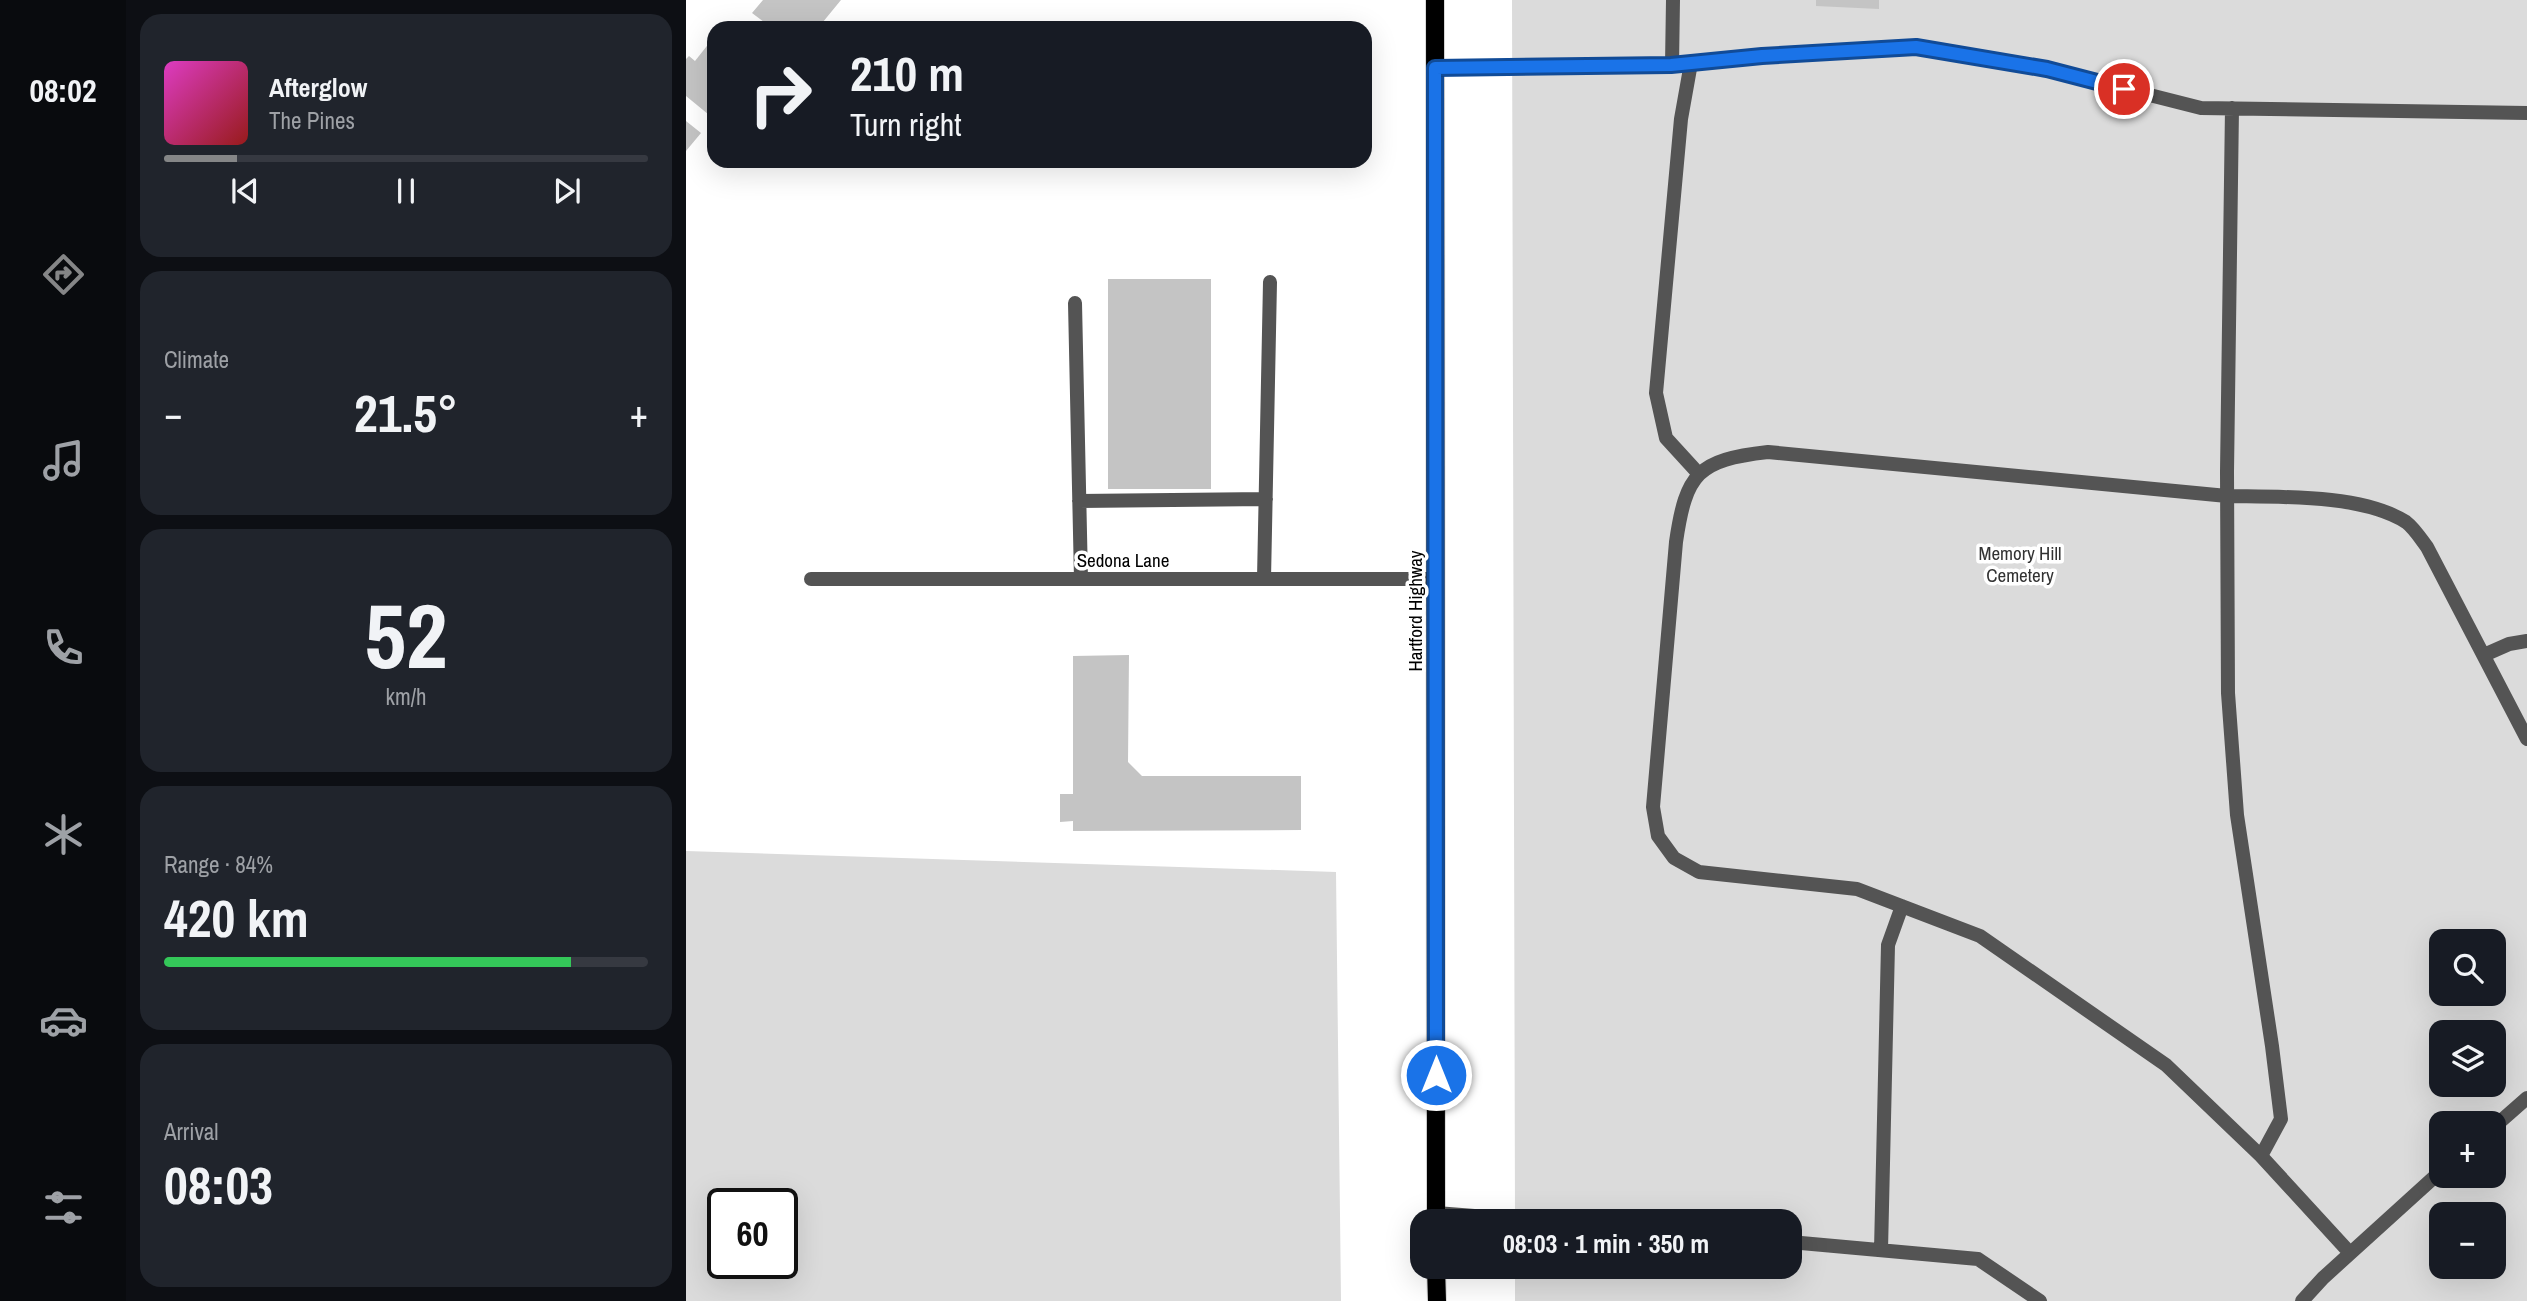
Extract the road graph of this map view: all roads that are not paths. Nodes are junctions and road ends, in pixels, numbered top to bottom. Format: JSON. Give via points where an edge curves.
{"nodes":[{"id":1,"x":1435,"y":0,"type":"edge"},
{"id":2,"x":1674,"y":0,"type":"edge"},
{"id":3,"x":1691,"y":63,"type":"junction"},
{"id":4,"x":1671,"y":65,"type":"junction"},
{"id":5,"x":1435,"y":68,"type":"junction"},
{"id":6,"x":2232,"y":108,"type":"junction"},
{"id":7,"x":2527,"y":113,"type":"edge"},
{"id":8,"x":1270,"y":282,"type":"dead end"},
{"id":9,"x":1076,"y":303,"type":"dead end"},
{"id":10,"x":1698,"y":473,"type":"junction"},
{"id":11,"x":2227,"y":496,"type":"junction"},
{"id":12,"x":1266,"y":499,"type":"junction"},
{"id":13,"x":1079,"y":501,"type":"junction"},
{"id":14,"x":811,"y":579,"type":"dead end"},
{"id":15,"x":1081,"y":579,"type":"junction"},
{"id":16,"x":1264,"y":579,"type":"junction"},
{"id":17,"x":1436,"y":579,"type":"junction"},
{"id":18,"x":2527,"y":641,"type":"edge"},
{"id":19,"x":2484,"y":655,"type":"junction"},
{"id":20,"x":2527,"y":739,"type":"edge"},
{"id":21,"x":1902,"y":906,"type":"junction"},
{"id":22,"x":2527,"y":1098,"type":"edge"},
{"id":23,"x":2506,"y":1116,"type":"edge"},
{"id":24,"x":2261,"y":1156,"type":"junction"},
{"id":25,"x":2429,"y":1182,"type":"edge"},
{"id":26,"x":1436,"y":1209,"type":"edge"},
{"id":27,"x":1802,"y":1243,"type":"edge"},
{"id":28,"x":1881,"y":1250,"type":"junction"},
{"id":29,"x":2350,"y":1253,"type":"junction"},
{"id":30,"x":1436,"y":1279,"type":"edge"},
{"id":31,"x":1437,"y":1301,"type":"edge"},
{"id":32,"x":2040,"y":1301,"type":"edge"},
{"id":33,"x":2302,"y":1301,"type":"edge"}],
"edges":[{"from":1,"to":5,"type":"main road","name":"Hartford Highway"},
{"from":2,"to":4,"type":"street"},
{"from":3,"to":4,"type":"street"},
{"from":3,"to":6,"type":"street","via":[[1916,47],[2047,69],[2201,108]]},
{"from":3,"to":10,"type":"street","via":[[1681,119],[1656,393],[1666,438]]},
{"from":4,"to":5,"type":"street"},
{"from":5,"to":17,"type":"main road","name":"Hartford Highway"},
{"from":6,"to":7,"type":"street"},
{"from":6,"to":11,"type":"street"},
{"from":8,"to":12,"type":"street"},
{"from":9,"to":13,"type":"street"},
{"from":10,"to":11,"type":"street","via":[[1731,457],[1768,452]]},
{"from":10,"to":21,"type":"street","via":[[1681,506],[1676,542],[1653,807],[1658,836],[1674,858],[1699,872],[1857,889]]},
{"from":11,"to":19,"type":"street","via":[[2357,504],[2409,524],[2427,547]]},
{"from":11,"to":24,"type":"street","via":[[2228,693],[2236,815],[2281,1119]]},
{"from":12,"to":13,"type":"street"},
{"from":12,"to":16,"type":"street"},
{"from":13,"to":15,"type":"street"},
{"from":14,"to":15,"type":"street","name":"Sedona Lane"},
{"from":15,"to":16,"type":"street","name":"Sedona Lane"},
{"from":16,"to":17,"type":"street","name":"Sedona Lane"},
{"from":17,"to":26,"type":"main road","name":"Hartford Highway"},
{"from":18,"to":19,"type":"street"},
{"from":19,"to":20,"type":"street"},
{"from":21,"to":24,"type":"street","via":[[1980,936],[2029,969],[2166,1065]]},
{"from":21,"to":28,"type":"street","via":[[1888,945]]},
{"from":22,"to":23,"type":"street"},
{"from":24,"to":29,"type":"street"},
{"from":25,"to":29,"type":"street"},
{"from":27,"to":28,"type":"street"},
{"from":28,"to":32,"type":"street","via":[[1978,1259]]},
{"from":29,"to":33,"type":"street"},
{"from":30,"to":31,"type":"main road"}]}
